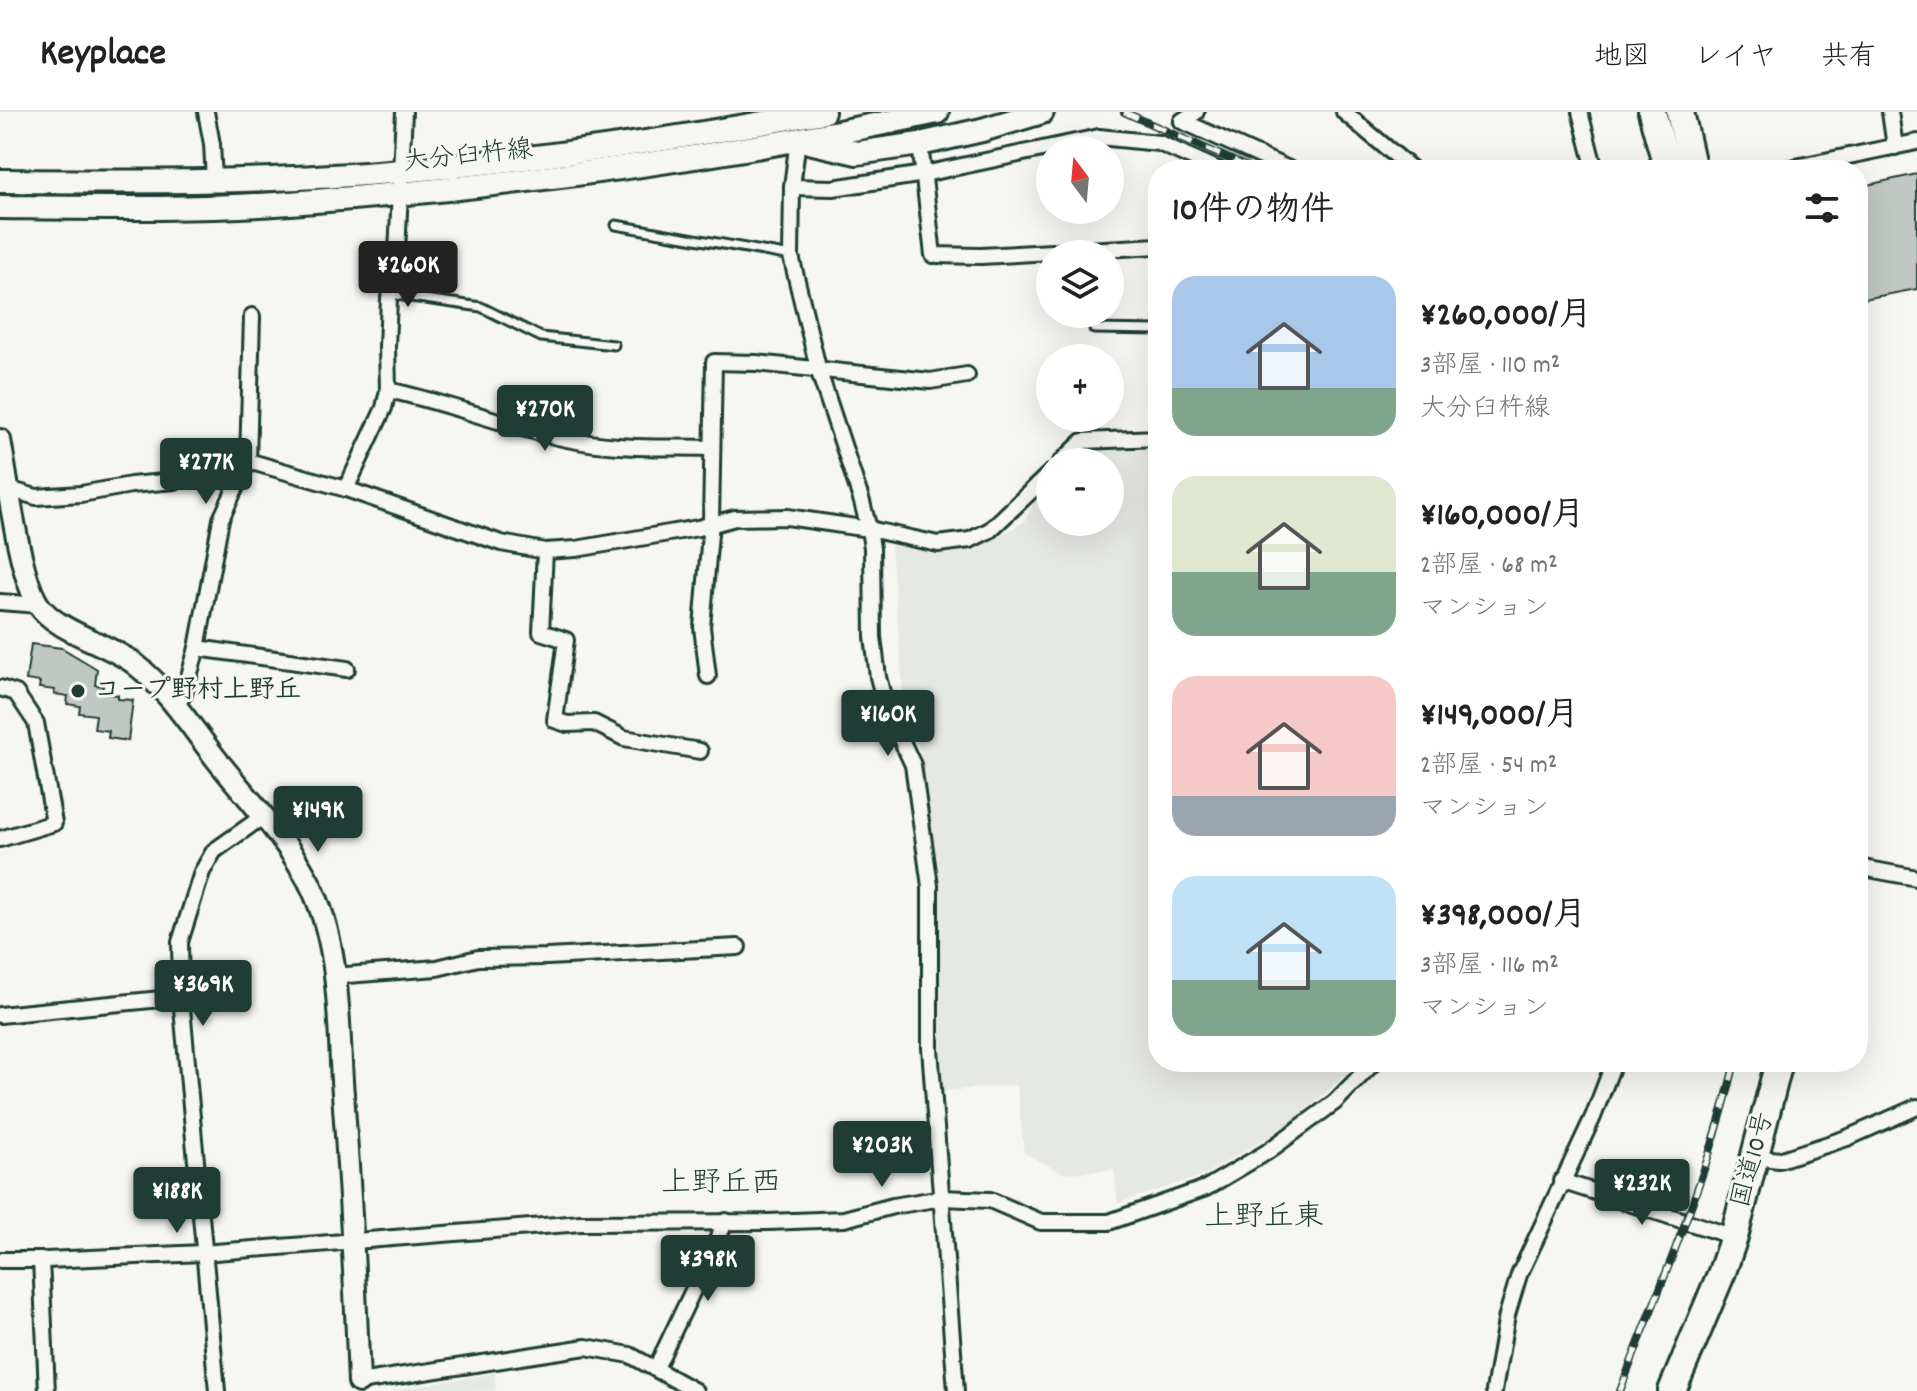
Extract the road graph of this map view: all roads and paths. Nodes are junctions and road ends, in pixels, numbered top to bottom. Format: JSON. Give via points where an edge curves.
{"nodes":[{"id":1,"x":206,"y":112,"type":"edge"},
{"id":2,"x":404,"y":112,"type":"edge"},
{"id":3,"x":817,"y":112,"type":"edge"},
{"id":4,"x":937,"y":112,"type":"edge"},
{"id":5,"x":1042,"y":112,"type":"edge"},
{"id":6,"x":1196,"y":112,"type":"edge"},
{"id":7,"x":1344,"y":112,"type":"edge"},
{"id":8,"x":1580,"y":112,"type":"edge"},
{"id":9,"x":1652,"y":112,"type":"edge"},
{"id":10,"x":1680,"y":112,"type":"edge"},
{"id":11,"x":1890,"y":112,"type":"edge"},
{"id":12,"x":798,"y":139,"type":"junction"},
{"id":13,"x":1917,"y":142,"type":"edge"},
{"id":14,"x":920,"y":144,"type":"junction"},
{"id":15,"x":1895,"y":147,"type":"junction"},
{"id":16,"x":1197,"y":160,"type":"edge"},
{"id":17,"x":1269,"y":160,"type":"edge"},
{"id":18,"x":1401,"y":160,"type":"edge"},
{"id":19,"x":1592,"y":160,"type":"edge"},
{"id":20,"x":1665,"y":160,"type":"edge"},
{"id":21,"x":1691,"y":160,"type":"edge"},
{"id":22,"x":1831,"y":160,"type":"edge"},
{"id":23,"x":924,"y":174,"type":"junction"},
{"id":24,"x":214,"y":180,"type":"junction"},
{"id":25,"x":0,"y":181,"type":"edge"},
{"id":26,"x":401,"y":182,"type":"junction"},
{"id":27,"x":792,"y":187,"type":"junction"},
{"id":28,"x":0,"y":207,"type":"edge"},
{"id":29,"x":616,"y":225,"type":"dead end"},
{"id":30,"x":1148,"y":247,"type":"edge"},
{"id":31,"x":791,"y":256,"type":"junction"},
{"id":32,"x":390,"y":294,"type":"junction"},
{"id":33,"x":252,"y":316,"type":"dead end"},
{"id":34,"x":1094,"y":329,"type":"dead end"},
{"id":35,"x":1148,"y":330,"type":"edge"},
{"id":36,"x":614,"y":345,"type":"dead end"},
{"id":37,"x":819,"y":372,"type":"junction"},
{"id":38,"x":967,"y":375,"type":"dead end"},
{"id":39,"x":388,"y":390,"type":"junction"},
{"id":40,"x":1148,"y":438,"type":"edge"},
{"id":41,"x":0,"y":440,"type":"edge"},
{"id":42,"x":712,"y":448,"type":"junction"},
{"id":43,"x":1076,"y":448,"type":"edge"},
{"id":44,"x":248,"y":461,"type":"junction"},
{"id":45,"x":1036,"y":486,"type":"edge"},
{"id":46,"x":5,"y":488,"type":"edge"},
{"id":47,"x":346,"y":489,"type":"junction"},
{"id":48,"x":711,"y":522,"type":"junction"},
{"id":49,"x":869,"y":529,"type":"junction"},
{"id":50,"x":545,"y":551,"type":"junction"},
{"id":51,"x":0,"y":602,"type":"edge"},
{"id":52,"x":39,"y":605,"type":"junction"},
{"id":53,"x":197,"y":648,"type":"junction"},
{"id":54,"x":347,"y":669,"type":"dead end"},
{"id":55,"x":708,"y":676,"type":"dead end"},
{"id":56,"x":0,"y":688,"type":"edge"},
{"id":57,"x":175,"y":707,"type":"junction"},
{"id":58,"x":700,"y":751,"type":"dead end"},
{"id":59,"x":262,"y":817,"type":"junction"},
{"id":60,"x":0,"y":839,"type":"edge"},
{"id":61,"x":1868,"y":869,"type":"edge"},
{"id":62,"x":1917,"y":878,"type":"edge"},
{"id":63,"x":738,"y":947,"type":"dead end"},
{"id":64,"x":334,"y":976,"type":"junction"},
{"id":65,"x":181,"y":997,"type":"junction"},
{"id":66,"x":0,"y":1015,"type":"edge"},
{"id":67,"x":1364,"y":1072,"type":"edge"},
{"id":68,"x":1604,"y":1072,"type":"edge"},
{"id":69,"x":1610,"y":1072,"type":"edge"},
{"id":70,"x":1776,"y":1072,"type":"edge"},
{"id":71,"x":1605,"y":1085,"type":"junction"},
{"id":72,"x":1917,"y":1107,"type":"edge"},
{"id":73,"x":1755,"y":1157,"type":"junction"},
{"id":74,"x":1561,"y":1181,"type":"junction"},
{"id":75,"x":942,"y":1198,"type":"junction"},
{"id":76,"x":726,"y":1221,"type":"junction"},
{"id":77,"x":1734,"y":1237,"type":"junction"},
{"id":78,"x":354,"y":1240,"type":"junction"},
{"id":79,"x":203,"y":1253,"type":"junction"},
{"id":80,"x":0,"y":1260,"type":"edge"},
{"id":81,"x":41,"y":1260,"type":"junction"},
{"id":82,"x":656,"y":1368,"type":"junction"},
{"id":83,"x":359,"y":1387,"type":"edge"},
{"id":84,"x":47,"y":1391,"type":"edge"},
{"id":85,"x":217,"y":1391,"type":"edge"},
{"id":86,"x":695,"y":1391,"type":"edge"},
{"id":87,"x":956,"y":1391,"type":"edge"},
{"id":88,"x":1494,"y":1391,"type":"edge"},
{"id":89,"x":1672,"y":1391,"type":"edge"}],
"edges":[{"from":1,"to":24,"type":"street"},
{"from":2,"to":26,"type":"street"},
{"from":3,"to":12,"type":"street"},
{"from":3,"to":26,"type":"main road","name":"大分臼杵線"},
{"from":4,"to":12,"type":"main road","name":"大分臼杵線"},
{"from":5,"to":14,"type":"main road"},
{"from":6,"to":17,"type":"street","via":[[1182,121]]},
{"from":7,"to":18,"type":"street"},
{"from":8,"to":19,"type":"street"},
{"from":9,"to":20,"type":"highway"},
{"from":10,"to":21,"type":"highway"},
{"from":11,"to":15,"type":"street"},
{"from":12,"to":14,"type":"main road","via":[[857,153]]},
{"from":12,"to":26,"type":"main road","name":"大分臼杵線","via":[[601,172]]},
{"from":12,"to":27,"type":"street"},
{"from":13,"to":15,"type":"street"},
{"from":14,"to":23,"type":"street"},
{"from":15,"to":22,"type":"street"},
{"from":16,"to":23,"type":"street","via":[[1159,143],[1099,137]]},
{"from":23,"to":27,"type":"street","via":[[833,188]]},
{"from":23,"to":30,"type":"street","via":[[933,255]]},
{"from":24,"to":25,"type":"main road","name":"大分臼杵線"},
{"from":24,"to":26,"type":"main road","name":"大分臼杵線"},
{"from":26,"to":28,"type":"main road","name":"大分臼杵線","via":[[289,203],[148,209]]},
{"from":26,"to":32,"type":"street"},
{"from":27,"to":31,"type":"street"},
{"from":29,"to":31,"type":"lane"},
{"from":31,"to":37,"type":"street"},
{"from":32,"to":36,"type":"lane","via":[[481,307],[541,337]]},
{"from":32,"to":39,"type":"street"},
{"from":33,"to":44,"type":"street"},
{"from":34,"to":35,"type":"lane"},
{"from":37,"to":38,"type":"street","via":[[930,381]]},
{"from":37,"to":42,"type":"street","via":[[714,362]]},
{"from":37,"to":49,"type":"street"},
{"from":39,"to":42,"type":"street","via":[[587,442]]},
{"from":39,"to":47,"type":"street"},
{"from":40,"to":43,"type":"street","via":[[1083,441]]},
{"from":41,"to":46,"type":"street"},
{"from":42,"to":48,"type":"street"},
{"from":44,"to":46,"type":"street","via":[[174,481],[81,494],[36,497]]},
{"from":44,"to":47,"type":"street"},
{"from":44,"to":53,"type":"street","via":[[217,531]]},
{"from":45,"to":49,"type":"street","via":[[990,530],[970,540],[938,544]]},
{"from":46,"to":52,"type":"street"},
{"from":47,"to":50,"type":"street","via":[[501,543]]},
{"from":48,"to":49,"type":"street","via":[[787,517]]},
{"from":48,"to":50,"type":"street"},
{"from":48,"to":55,"type":"street","via":[[702,627]]},
{"from":49,"to":75,"type":"street","via":[[878,677],[913,765],[930,886],[930,1048]]},
{"from":50,"to":58,"type":"street","via":[[541,632],[566,640],[555,720],[594,723],[624,738]]},
{"from":51,"to":52,"type":"street"},
{"from":52,"to":57,"type":"street","via":[[137,666]]},
{"from":53,"to":54,"type":"street"},
{"from":53,"to":57,"type":"street"},
{"from":56,"to":60,"type":"street","via":[[16,693],[36,723],[54,823]]},
{"from":57,"to":59,"type":"street"},
{"from":59,"to":64,"type":"street","via":[[293,856],[320,905]]},
{"from":59,"to":65,"type":"street","via":[[214,851],[202,872],[180,942]]},
{"from":61,"to":62,"type":"street"},
{"from":63,"to":64,"type":"street","via":[[478,958],[437,968]]},
{"from":64,"to":78,"type":"street"},
{"from":65,"to":66,"type":"street"},
{"from":65,"to":79,"type":"street"},
{"from":67,"to":75,"type":"street","via":[[1335,1102],[1267,1152],[1206,1188],[1109,1222],[1041,1222],[990,1200]]},
{"from":68,"to":71,"type":"street"},
{"from":69,"to":71,"type":"street"},
{"from":70,"to":73,"type":"highway","name":"国道10号"},
{"from":71,"to":74,"type":"street"},
{"from":72,"to":73,"type":"street","via":[[1779,1160]]},
{"from":73,"to":77,"type":"highway","name":"国道10号"},
{"from":74,"to":77,"type":"street"},
{"from":74,"to":88,"type":"street","via":[[1510,1303]]},
{"from":75,"to":76,"type":"street","via":[[844,1219]]},
{"from":75,"to":87,"type":"street"},
{"from":76,"to":78,"type":"street","via":[[581,1223]]},
{"from":76,"to":82,"type":"street"},
{"from":77,"to":89,"type":"highway","name":"国道10号"},
{"from":78,"to":79,"type":"street"},
{"from":78,"to":83,"type":"street"},
{"from":79,"to":81,"type":"street"},
{"from":79,"to":85,"type":"street"},
{"from":80,"to":81,"type":"street"},
{"from":81,"to":84,"type":"street"},
{"from":82,"to":83,"type":"street","via":[[617,1351],[586,1347]]},
{"from":82,"to":86,"type":"street"}]}
